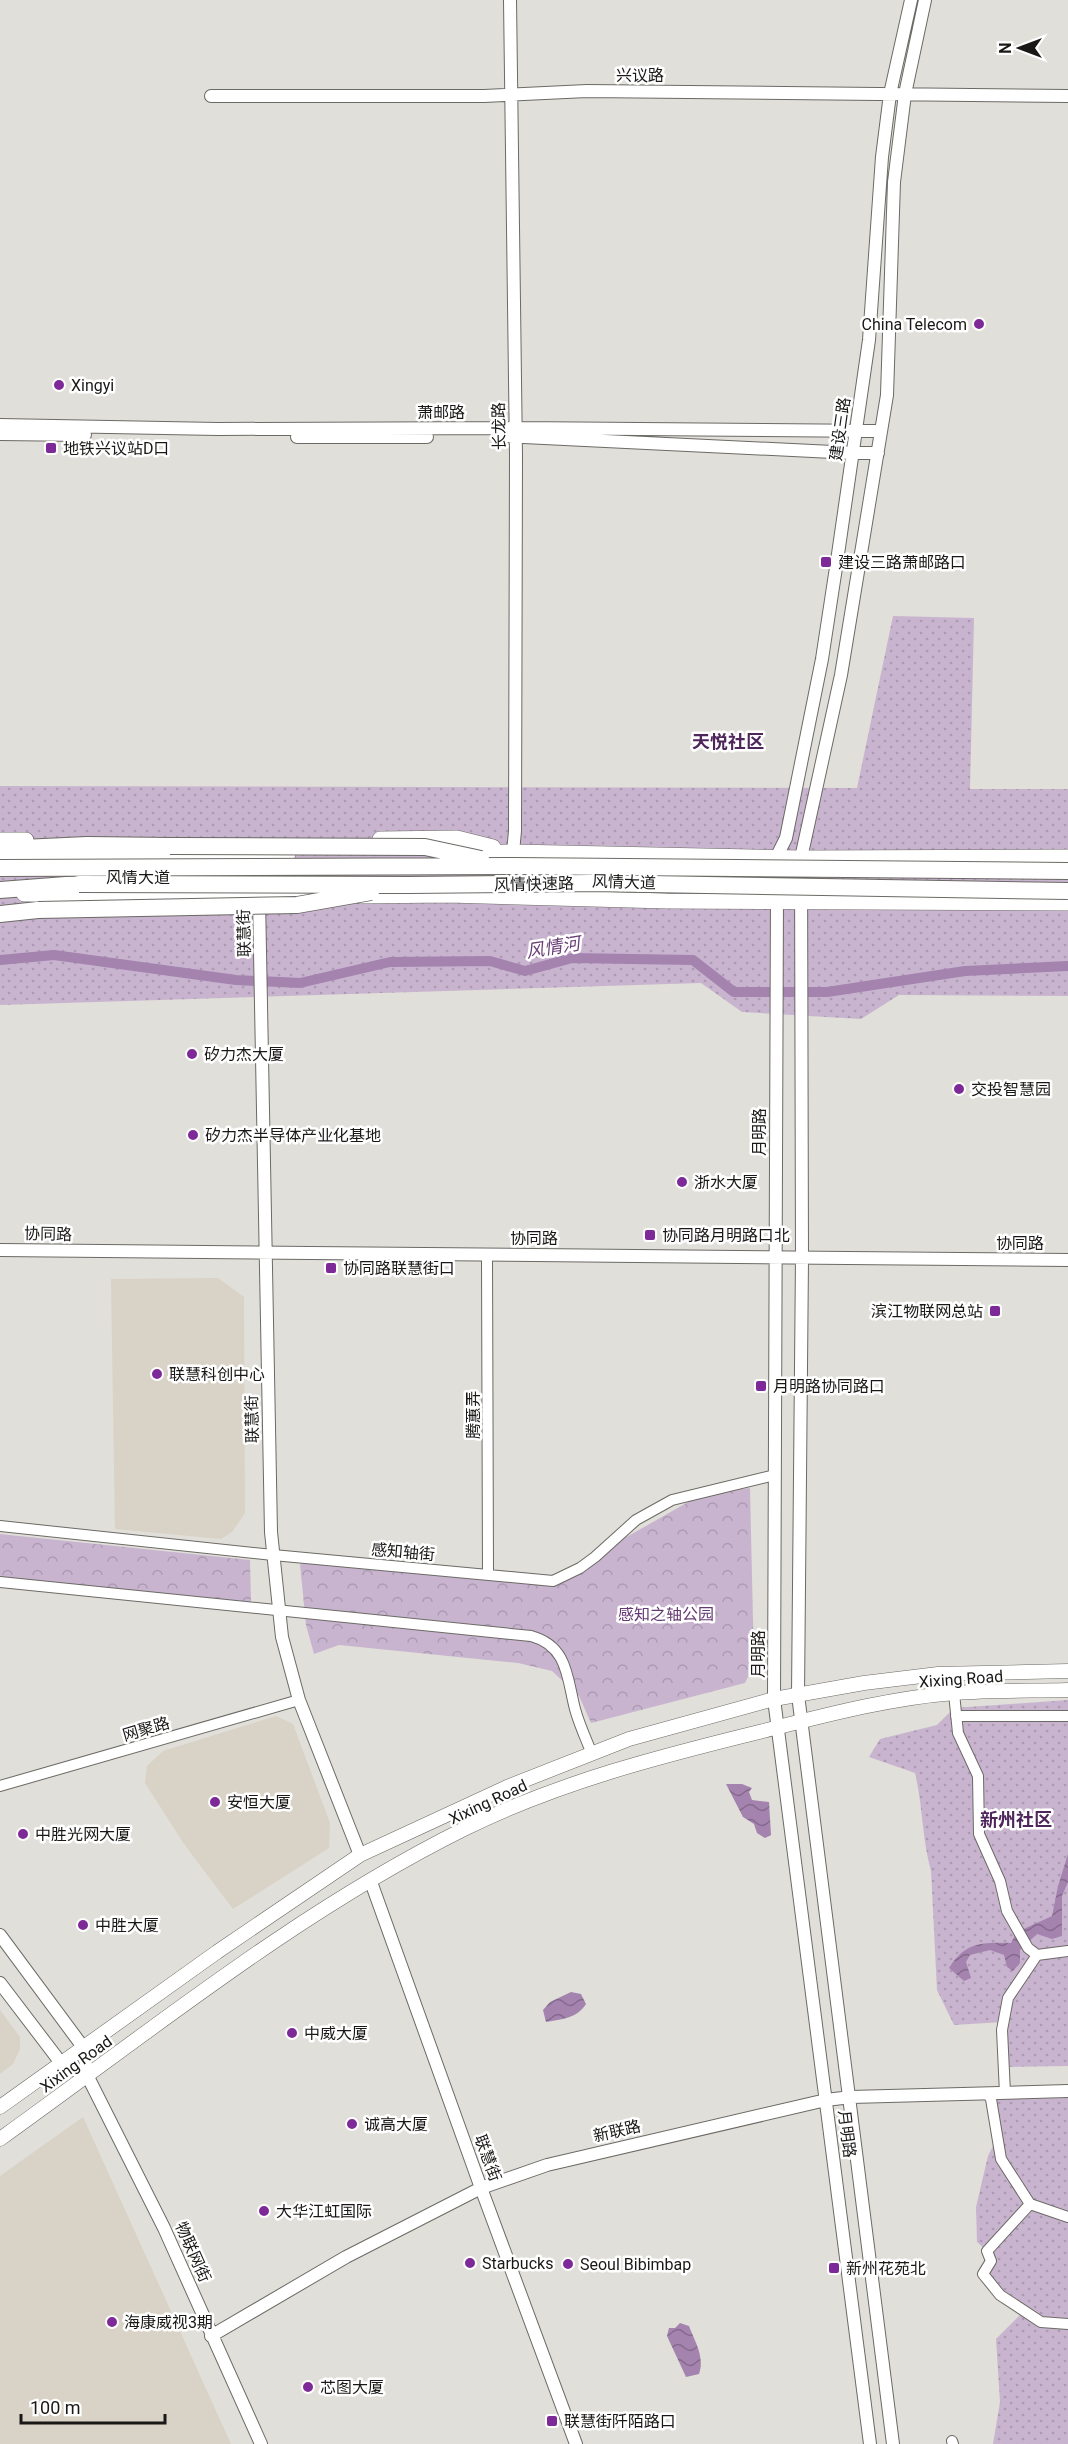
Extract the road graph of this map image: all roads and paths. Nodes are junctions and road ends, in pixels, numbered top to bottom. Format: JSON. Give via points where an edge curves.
{"nodes":[{"id":1,"x":510,"y":0,"type":"edge"},
{"id":2,"x":911,"y":0,"type":"edge"},
{"id":3,"x":925,"y":0,"type":"edge"},
{"id":4,"x":890,"y":93,"type":"junction"},
{"id":5,"x":905,"y":94,"type":"junction"},
{"id":6,"x":512,"y":95,"type":"junction"},
{"id":7,"x":211,"y":96,"type":"dead end"},
{"id":8,"x":1068,"y":96,"type":"edge"},
{"id":9,"x":0,"y":425,"type":"edge"},
{"id":10,"x":881,"y":431,"type":"junction"},
{"id":11,"x":515,"y":432,"type":"junction"},
{"id":12,"x":856,"y":433,"type":"junction"},
{"id":13,"x":0,"y":434,"type":"edge"},
{"id":14,"x":853,"y":453,"type":"junction"},
{"id":15,"x":878,"y":453,"type":"junction"},
{"id":16,"x":0,"y":840,"type":"edge"},
{"id":17,"x":0,"y":849,"type":"edge"},
{"id":18,"x":1068,"y":857,"type":"edge"},
{"id":19,"x":776,"y":858,"type":"junction"},
{"id":20,"x":801,"y":858,"type":"junction"},
{"id":21,"x":0,"y":859,"type":"edge"},
{"id":22,"x":513,"y":859,"type":"junction"},
{"id":23,"x":0,"y":868,"type":"edge"},
{"id":24,"x":1068,"y":871,"type":"edge"},
{"id":25,"x":409,"y":885,"type":"junction"},
{"id":26,"x":1068,"y":891,"type":"edge"},
{"id":27,"x":0,"y":892,"type":"edge"},
{"id":28,"x":260,"y":896,"type":"junction"},
{"id":29,"x":777,"y":901,"type":"junction"},
{"id":30,"x":802,"y":901,"type":"junction"},
{"id":31,"x":1068,"y":903,"type":"edge"},
{"id":32,"x":0,"y":914,"type":"edge"},
{"id":33,"x":0,"y":1250,"type":"edge"},
{"id":34,"x":266,"y":1253,"type":"junction"},
{"id":35,"x":488,"y":1254,"type":"junction"},
{"id":36,"x":776,"y":1256,"type":"junction"},
{"id":37,"x":802,"y":1258,"type":"junction"},
{"id":38,"x":1068,"y":1260,"type":"edge"},
{"id":39,"x":775,"y":1475,"type":"junction"},
{"id":40,"x":0,"y":1526,"type":"edge"},
{"id":41,"x":273,"y":1555,"type":"junction"},
{"id":42,"x":488,"y":1575,"type":"junction"},
{"id":43,"x":0,"y":1582,"type":"edge"},
{"id":44,"x":279,"y":1611,"type":"junction"},
{"id":45,"x":1068,"y":1671,"type":"edge"},
{"id":46,"x":1068,"y":1690,"type":"edge"},
{"id":47,"x":954,"y":1693,"type":"junction"},
{"id":48,"x":798,"y":1695,"type":"junction"},
{"id":49,"x":774,"y":1699,"type":"junction"},
{"id":50,"x":299,"y":1700,"type":"junction"},
{"id":51,"x":956,"y":1716,"type":"junction"},
{"id":52,"x":1068,"y":1716,"type":"edge"},
{"id":53,"x":801,"y":1720,"type":"junction"},
{"id":54,"x":777,"y":1727,"type":"junction"},
{"id":55,"x":592,"y":1754,"type":"junction"},
{"id":56,"x":0,"y":1786,"type":"edge"},
{"id":57,"x":360,"y":1855,"type":"junction"},
{"id":58,"x":371,"y":1882,"type":"junction"},
{"id":59,"x":0,"y":1935,"type":"edge"},
{"id":60,"x":1068,"y":1951,"type":"edge"},
{"id":61,"x":1037,"y":1955,"type":"junction"},
{"id":62,"x":0,"y":1983,"type":"edge"},
{"id":63,"x":83,"y":2047,"type":"junction"},
{"id":64,"x":61,"y":2062,"type":"junction"},
{"id":65,"x":88,"y":2077,"type":"junction"},
{"id":66,"x":1068,"y":2091,"type":"edge"},
{"id":67,"x":987,"y":2093,"type":"junction"},
{"id":68,"x":1005,"y":2093,"type":"junction"},
{"id":69,"x":851,"y":2097,"type":"junction"},
{"id":70,"x":826,"y":2100,"type":"junction"},
{"id":71,"x":0,"y":2107,"type":"edge"},
{"id":72,"x":0,"y":2139,"type":"edge"},
{"id":73,"x":481,"y":2188,"type":"junction"},
{"id":74,"x":1030,"y":2204,"type":"junction"},
{"id":75,"x":1068,"y":2217,"type":"edge"},
{"id":76,"x":1068,"y":2324,"type":"edge"},
{"id":77,"x":212,"y":2336,"type":"junction"},
{"id":78,"x":261,"y":2444,"type":"edge"},
{"id":79,"x":576,"y":2444,"type":"edge"},
{"id":80,"x":870,"y":2444,"type":"edge"},
{"id":81,"x":893,"y":2444,"type":"edge"}],
"edges":[{"from":1,"to":6,"type":"street","name":"长龙路"},
{"from":2,"to":4,"type":"street","name":"建设三路"},
{"from":3,"to":5,"type":"street"},
{"from":4,"to":5,"type":"street","name":"兴议路"},
{"from":4,"to":6,"type":"street","name":"兴议路"},
{"from":4,"to":12,"type":"street","name":"建设三路","via":[[869,340]]},
{"from":5,"to":8,"type":"street","name":"兴议路"},
{"from":5,"to":10,"type":"street","via":[[894,182],[890,342]]},
{"from":6,"to":7,"type":"street","name":"兴议路"},
{"from":6,"to":11,"type":"street","name":"长龙路"},
{"from":9,"to":11,"type":"street","name":"萧邮路"},
{"from":10,"to":12,"type":"street","name":"萧邮路"},
{"from":10,"to":15,"type":"street"},
{"from":11,"to":12,"type":"street","name":"萧邮路"},
{"from":11,"to":13,"type":"street","name":"萧邮路"},
{"from":11,"to":14,"type":"street","name":"萧邮路"},
{"from":11,"to":22,"type":"street","name":"长龙路"},
{"from":12,"to":14,"type":"street","name":"建设三路"},
{"from":14,"to":15,"type":"street","name":"萧邮路"},
{"from":14,"to":19,"type":"street","name":"建设三路","via":[[822,659],[786,838]]},
{"from":15,"to":20,"type":"street","via":[[841,675]]},
{"from":16,"to":22,"type":"main road","via":[[457,838]]},
{"from":17,"to":22,"type":"highway","bridge":true,"via":[[87,845],[425,847]]},
{"from":18,"to":20,"type":"main road","name":"风情大道"},
{"from":19,"to":20,"type":"main road","name":"风情大道"},
{"from":19,"to":22,"type":"main road","name":"风情大道"},
{"from":19,"to":29,"type":"street","name":"月明路"},
{"from":20,"to":30,"type":"street","name":"月明路"},
{"from":21,"to":22,"type":"main road","name":"风情大道"},
{"from":22,"to":23,"type":"highway","name":"风情快速路","bridge":true},
{"from":22,"to":24,"type":"highway","name":"风情快速路","bridge":true},
{"from":25,"to":26,"type":"highway","name":"风情快速路","bridge":true,"via":[[590,883]]},
{"from":25,"to":27,"type":"highway","name":"风情快速路","bridge":true,"via":[[79,884]]},
{"from":25,"to":32,"type":"highway","bridge":true,"via":[[297,905]]},
{"from":27,"to":28,"type":"main road","name":"风情大道"},
{"from":28,"to":29,"type":"main road","name":"风情大道"},
{"from":28,"to":34,"type":"street","name":"联慧街"},
{"from":29,"to":30,"type":"main road","name":"风情大道"},
{"from":29,"to":36,"type":"street","name":"月明路"},
{"from":30,"to":31,"type":"main road","name":"风情大道"},
{"from":30,"to":37,"type":"street","name":"月明路"},
{"from":33,"to":34,"type":"street","name":"协同路"},
{"from":34,"to":35,"type":"street","name":"协同路"},
{"from":34,"to":41,"type":"street","name":"联慧街"},
{"from":35,"to":36,"type":"street","name":"协同路"},
{"from":35,"to":42,"type":"street","name":"腾蕙弄"},
{"from":36,"to":37,"type":"street","name":"协同路"},
{"from":36,"to":39,"type":"street","name":"月明路"},
{"from":37,"to":38,"type":"street","name":"协同路"},
{"from":37,"to":48,"type":"street","name":"月明路"},
{"from":39,"to":42,"type":"street","name":"感知轴街","via":[[672,1500],[636,1520],[580,1568],[553,1581]]},
{"from":39,"to":49,"type":"street","name":"月明路"},
{"from":40,"to":41,"type":"street","name":"感知轴街"},
{"from":41,"to":42,"type":"street","name":"感知轴街"},
{"from":41,"to":44,"type":"street","name":"联慧街"},
{"from":43,"to":44,"type":"street"},
{"from":44,"to":50,"type":"street","name":"联慧街"},
{"from":44,"to":55,"type":"street","via":[[544,1640],[556,1650],[566,1668],[575,1710]]},
{"from":45,"to":48,"type":"main road","name":"Xixing Road","via":[[938,1674]]},
{"from":46,"to":47,"type":"main road","name":"Xixing Road"},
{"from":47,"to":51,"type":"street"},
{"from":47,"to":53,"type":"main road","name":"Xixing Road"},
{"from":48,"to":49,"type":"main road","name":"Xixing Road"},
{"from":48,"to":53,"type":"street","name":"月明路"},
{"from":49,"to":54,"type":"street","name":"月明路"},
{"from":49,"to":55,"type":"main road","name":"Xixing Road","via":[[629,1739]]},
{"from":50,"to":56,"type":"street","name":"网聚路"},
{"from":50,"to":57,"type":"street","name":"联慧街"},
{"from":51,"to":52,"type":"street"},
{"from":51,"to":61,"type":"street","via":[[958,1733],[978,1776],[979,1834],[1000,1881],[1006,1911],[1028,1948]]},
{"from":53,"to":54,"type":"main road","name":"Xixing Road"},
{"from":53,"to":69,"type":"street","name":"月明路"},
{"from":54,"to":58,"type":"main road","name":"Xixing Road","via":[[663,1755],[558,1788],[464,1829]]},
{"from":54,"to":70,"type":"street","name":"月明路"},
{"from":55,"to":57,"type":"main road","name":"Xixing Road","via":[[507,1787]]},
{"from":57,"to":63,"type":"main road","name":"Xixing Road"},
{"from":58,"to":65,"type":"main road","name":"Xixing Road","via":[[268,1944]]},
{"from":58,"to":73,"type":"street","name":"联慧街"},
{"from":59,"to":63,"type":"street","name":"物联网街"},
{"from":60,"to":61,"type":"street"},
{"from":61,"to":68,"type":"street","via":[[1008,1998],[1002,2030]]},
{"from":62,"to":64,"type":"street"},
{"from":63,"to":64,"type":"main road","name":"Xixing Road"},
{"from":63,"to":65,"type":"street","name":"物联网街"},
{"from":64,"to":65,"type":"street"},
{"from":64,"to":71,"type":"main road","name":"Xixing Road"},
{"from":65,"to":72,"type":"main road","name":"Xixing Road"},
{"from":65,"to":77,"type":"street","name":"物联网街","via":[[164,2228]]},
{"from":66,"to":68,"type":"street","name":"新联路"},
{"from":67,"to":68,"type":"street","name":"新联路"},
{"from":67,"to":69,"type":"street","name":"新联路"},
{"from":67,"to":74,"type":"street","via":[[1001,2159]]},
{"from":69,"to":70,"type":"street","name":"新联路"},
{"from":69,"to":81,"type":"street","name":"月明路"},
{"from":70,"to":73,"type":"street","name":"新联路","via":[[547,2165]]},
{"from":70,"to":80,"type":"street","name":"月明路"},
{"from":73,"to":77,"type":"street","name":"新联路","via":[[346,2257]]},
{"from":73,"to":79,"type":"street","name":"联慧街"},
{"from":74,"to":75,"type":"street"},
{"from":74,"to":76,"type":"street","via":[[987,2251],[991,2260],[983,2274],[1000,2295],[1041,2322]]},
{"from":77,"to":78,"type":"street","name":"物联网街"}]}
